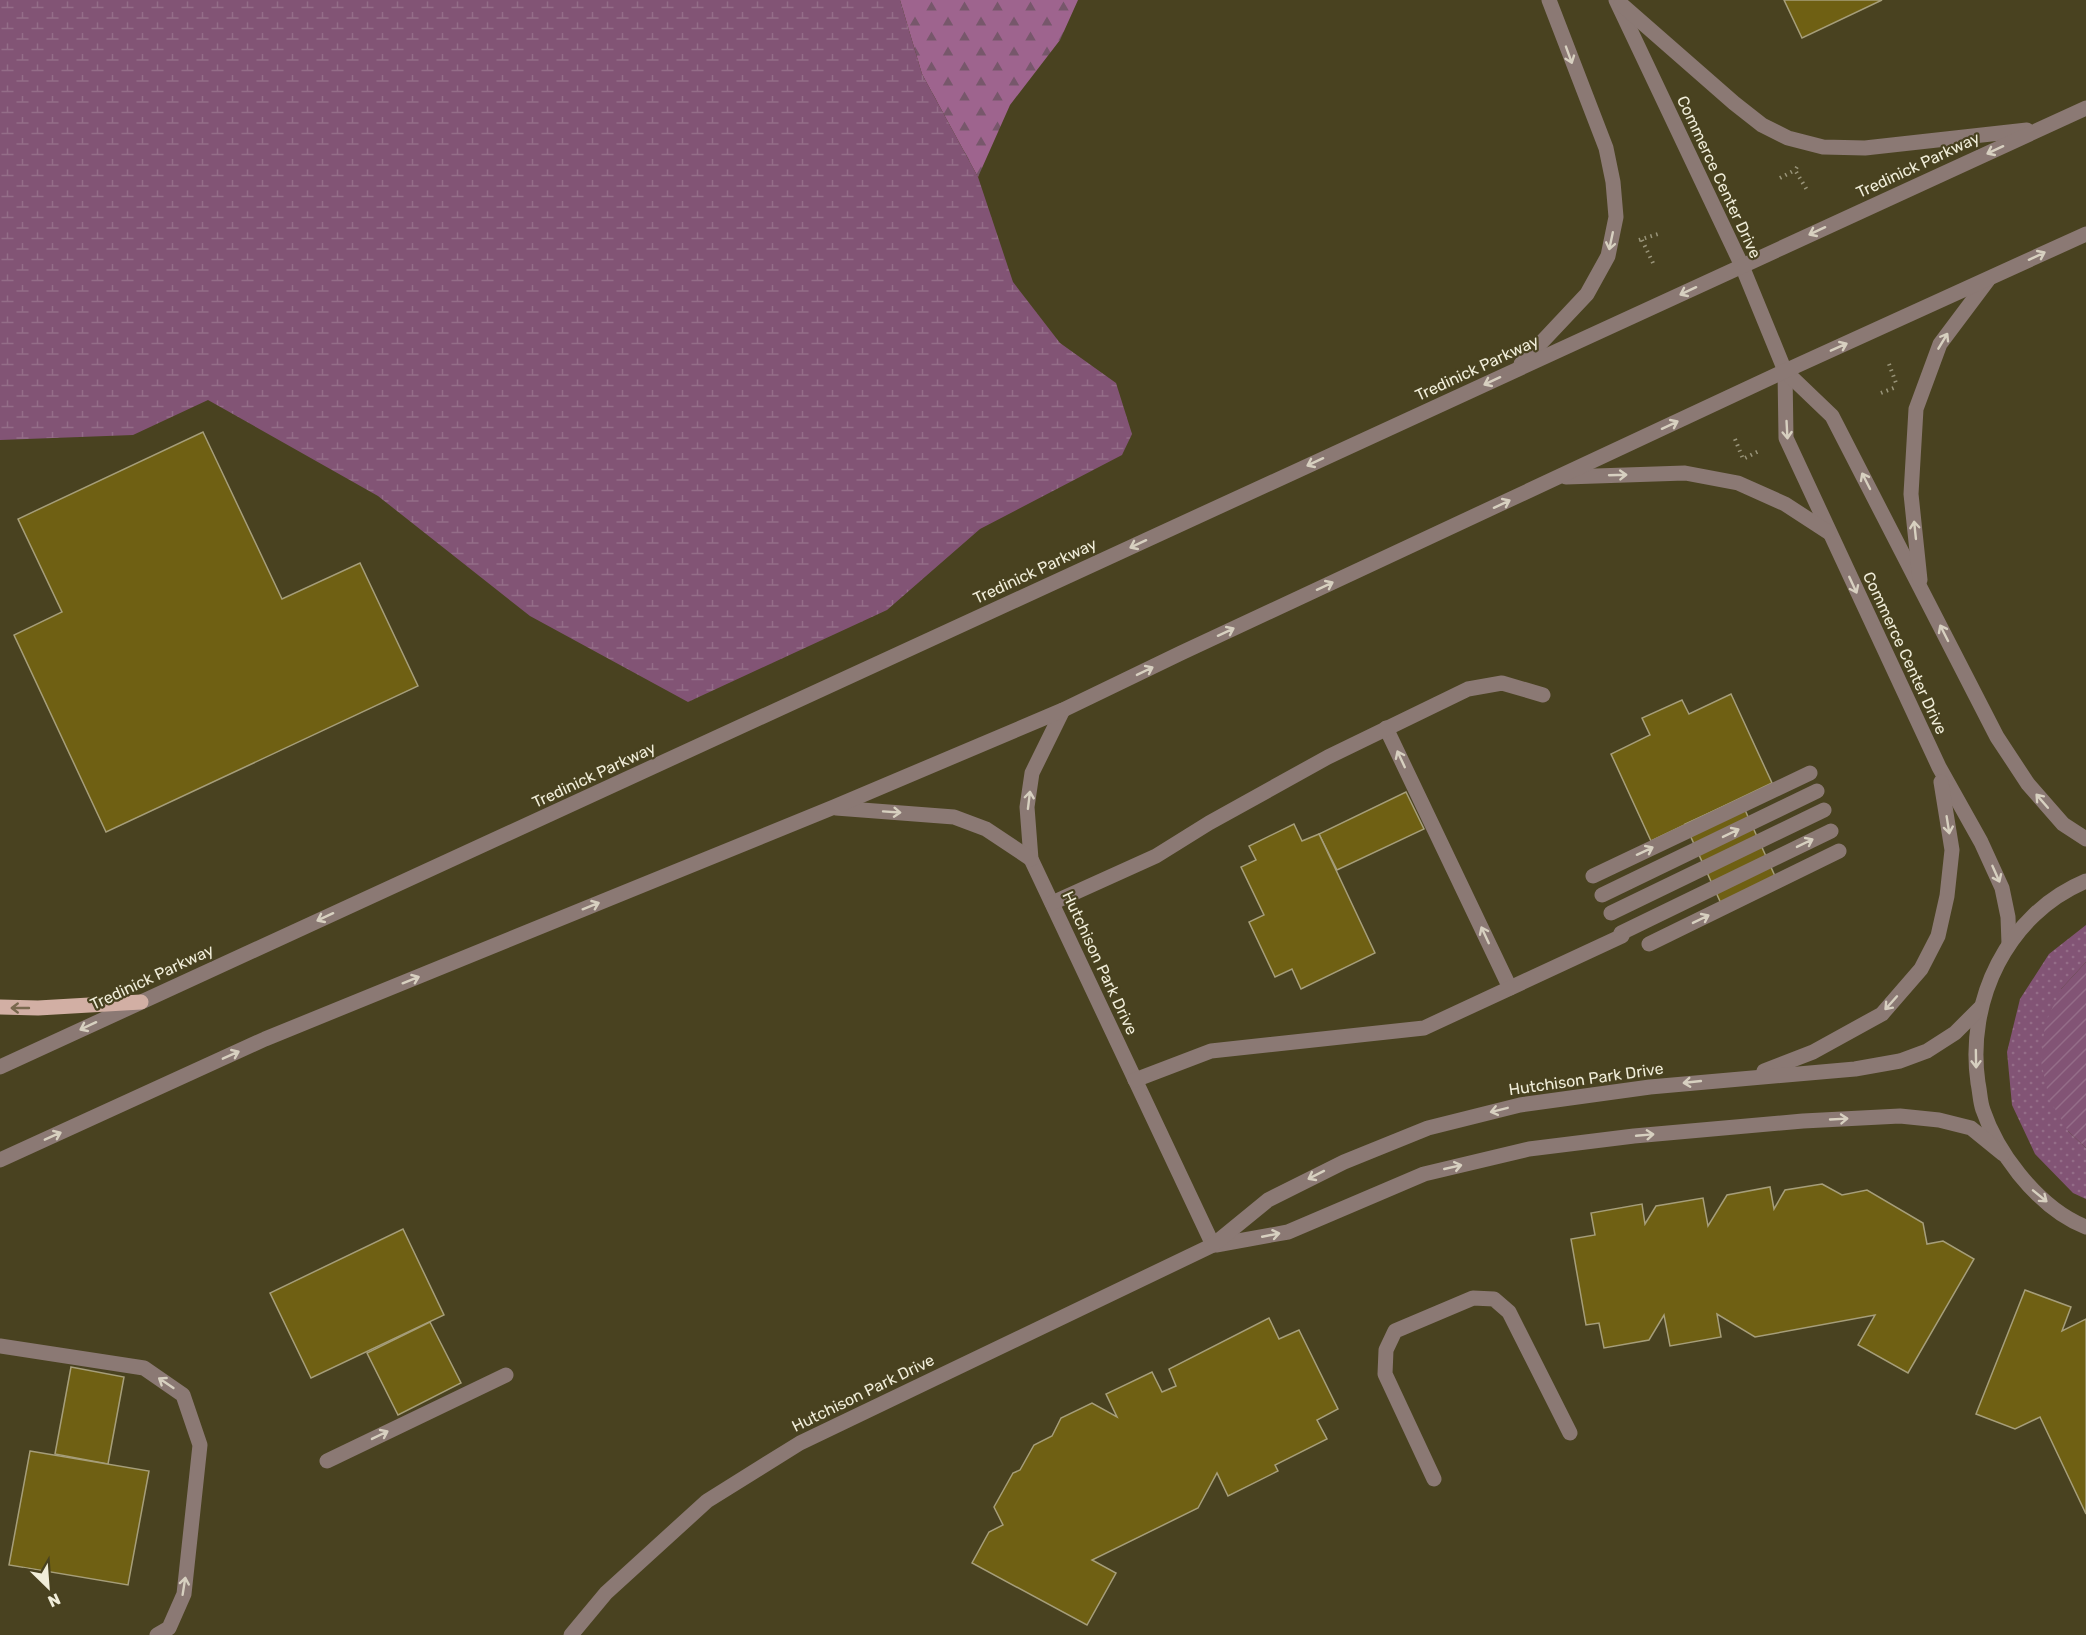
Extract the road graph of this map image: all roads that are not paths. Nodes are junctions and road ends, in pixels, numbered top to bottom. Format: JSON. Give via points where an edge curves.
{"nodes":[{"id":1,"x":1548,"y":0,"type":"edge"},
{"id":2,"x":1616,"y":0,"type":"edge"},
{"id":3,"x":2086,"y":108,"type":"edge"},
{"id":4,"x":2040,"y":129,"type":"junction"},
{"id":5,"x":2086,"y":234,"type":"edge"},
{"id":6,"x":1742,"y":266,"type":"junction"},
{"id":7,"x":1989,"y":279,"type":"junction"},
{"id":8,"x":1514,"y":370,"type":"junction"},
{"id":9,"x":1785,"y":371,"type":"junction"},
{"id":10,"x":1560,"y":477,"type":"junction"},
{"id":11,"x":1828,"y":532,"type":"junction"},
{"id":12,"x":1922,"y":589,"type":"junction"},
{"id":13,"x":1542,"y":695,"type":"dead end"},
{"id":14,"x":1063,"y":710,"type":"junction"},
{"id":15,"x":1386,"y":728,"type":"junction"},
{"id":16,"x":1939,"y":767,"type":"junction"},
{"id":17,"x":1810,"y":772,"type":"dead end"},
{"id":18,"x":1817,"y":791,"type":"dead end"},
{"id":19,"x":834,"y":807,"type":"junction"},
{"id":20,"x":1824,"y":810,"type":"dead end"},
{"id":21,"x":1832,"y":831,"type":"dead end"},
{"id":22,"x":2086,"y":838,"type":"edge"},
{"id":23,"x":1839,"y":851,"type":"dead end"},
{"id":24,"x":1031,"y":859,"type":"junction"},
{"id":25,"x":1593,"y":876,"type":"dead end"},
{"id":26,"x":2086,"y":881,"type":"edge"},
{"id":27,"x":1602,"y":895,"type":"dead end"},
{"id":28,"x":1052,"y":903,"type":"junction"},
{"id":29,"x":1611,"y":913,"type":"dead end"},
{"id":30,"x":1649,"y":944,"type":"dead end"},
{"id":31,"x":2009,"y":944,"type":"junction"},
{"id":32,"x":1510,"y":988,"type":"junction"},
{"id":33,"x":141,"y":1002,"type":"junction"},
{"id":34,"x":0,"y":1006,"type":"edge"},
{"id":35,"x":1980,"y":1008,"type":"junction"},
{"id":36,"x":0,"y":1068,"type":"edge"},
{"id":37,"x":1750,"y":1077,"type":"junction"},
{"id":38,"x":1136,"y":1080,"type":"junction"},
{"id":39,"x":2003,"y":1154,"type":"junction"},
{"id":40,"x":0,"y":1160,"type":"edge"},
{"id":41,"x":2086,"y":1227,"type":"edge"},
{"id":42,"x":1213,"y":1245,"type":"junction"},
{"id":43,"x":0,"y":1346,"type":"edge"},
{"id":44,"x":506,"y":1375,"type":"dead end"},
{"id":45,"x":1570,"y":1433,"type":"dead end"},
{"id":46,"x":327,"y":1461,"type":"dead end"},
{"id":47,"x":1434,"y":1479,"type":"dead end"},
{"id":48,"x":157,"y":1635,"type":"edge"},
{"id":49,"x":571,"y":1635,"type":"edge"}],
"edges":[{"from":1,"to":8,"type":"street","one_way":true,"via":[[1606,148],[1616,217],[1608,256],[1587,294]]},
{"from":2,"to":4,"type":"street","via":[[1734,103],[1762,125],[1788,138],[1823,147],[1865,148]]},
{"from":2,"to":6,"type":"street","name":"Commerce Center Drive"},
{"from":3,"to":4,"type":"street","name":"Tredinick Parkway"},
{"from":4,"to":6,"type":"street","name":"Tredinick Parkway","one_way":true},
{"from":7,"to":5,"type":"street","one_way":true},
{"from":6,"to":8,"type":"street","name":"Tredinick Parkway","one_way":true},
{"from":6,"to":9,"type":"street","name":"Commerce Center Drive"},
{"from":9,"to":7,"type":"street","one_way":true},
{"from":12,"to":7,"type":"street","one_way":true,"via":[[1911,494],[1916,409],[1940,344]]},
{"from":8,"to":33,"type":"street","name":"Tredinick Parkway","one_way":true},
{"from":10,"to":9,"type":"street","one_way":true},
{"from":9,"to":11,"type":"street","name":"Commerce Center Drive","one_way":true,"via":[[1786,438]]},
{"from":12,"to":9,"type":"street","name":"Commerce Center Drive","one_way":true,"via":[[1832,416]]},
{"from":10,"to":11,"type":"street","one_way":true,"via":[[1685,473],[1738,483],[1785,504]]},
{"from":14,"to":10,"type":"street","one_way":true},
{"from":11,"to":16,"type":"street","name":"Commerce Center Drive","one_way":true},
{"from":22,"to":12,"type":"street","name":"Commerce Center Drive","one_way":true,"via":[[2063,824],[2028,784],[1997,737]]},
{"from":13,"to":15,"type":"street","via":[[1502,683],[1468,689]]},
{"from":14,"to":19,"type":"street"},
{"from":24,"to":14,"type":"street","name":"Hutchison Park Drive","one_way":true,"via":[[1027,807],[1032,773]]},
{"from":15,"to":28,"type":"street","via":[[1258,795],[1156,856]]},
{"from":32,"to":15,"type":"street","one_way":true},
{"from":16,"to":31,"type":"street","name":"Commerce Center Drive","one_way":true,"via":[[2002,888]]},
{"from":16,"to":37,"type":"street","one_way":true,"via":[[1952,850],[1938,936],[1921,969],[1882,1014],[1813,1052]]},
{"from":25,"to":17,"type":"street","one_way":true},
{"from":27,"to":18,"type":"street","one_way":true},
{"from":19,"to":24,"type":"street","one_way":true,"via":[[954,816],[986,829]]},
{"from":40,"to":19,"type":"street","one_way":true,"via":[[265,1039]]},
{"from":20,"to":29,"type":"street"},
{"from":32,"to":21,"type":"street","one_way":true},
{"from":30,"to":23,"type":"street","one_way":true},
{"from":24,"to":28,"type":"street","name":"Hutchison Park Drive"},
{"from":26,"to":31,"type":"street","via":[[2038,911]]},
{"from":28,"to":38,"type":"street","name":"Hutchison Park Drive"},
{"from":31,"to":35,"type":"street"},
{"from":32,"to":38,"type":"street","via":[[1424,1028],[1211,1052]]},
{"from":33,"to":34,"type":"main road","one_way":true,"via":[[38,1008]]},
{"from":33,"to":36,"type":"street","name":"Tredinick Parkway","one_way":true},
{"from":35,"to":37,"type":"street","name":"Hutchison Park Drive","via":[[1955,1033],[1927,1051],[1900,1061],[1855,1069]]},
{"from":35,"to":39,"type":"street","one_way":true,"via":[[1974,1059],[1982,1108]]},
{"from":37,"to":42,"type":"street","name":"Hutchison Park Drive","one_way":true,"via":[[1520,1105],[1428,1128],[1344,1162],[1269,1200]]},
{"from":38,"to":42,"type":"street","name":"Hutchison Park Drive"},
{"from":39,"to":41,"type":"street","one_way":true,"via":[[2035,1194]]},
{"from":42,"to":39,"type":"street","name":"Hutchison Park Drive","one_way":true,"via":[[1288,1232],[1424,1174],[1529,1149],[1634,1136],[1900,1116],[1971,1128]]},
{"from":42,"to":49,"type":"street","name":"Hutchison Park Drive","via":[[800,1443],[707,1501],[606,1593]]},
{"from":48,"to":43,"type":"street","one_way":true,"via":[[169,1628],[184,1594],[200,1445],[183,1395],[144,1368]]},
{"from":46,"to":44,"type":"street","one_way":true},
{"from":45,"to":47,"type":"street","via":[[1509,1312],[1494,1299],[1473,1298],[1395,1331],[1386,1350],[1385,1374]]}]}
